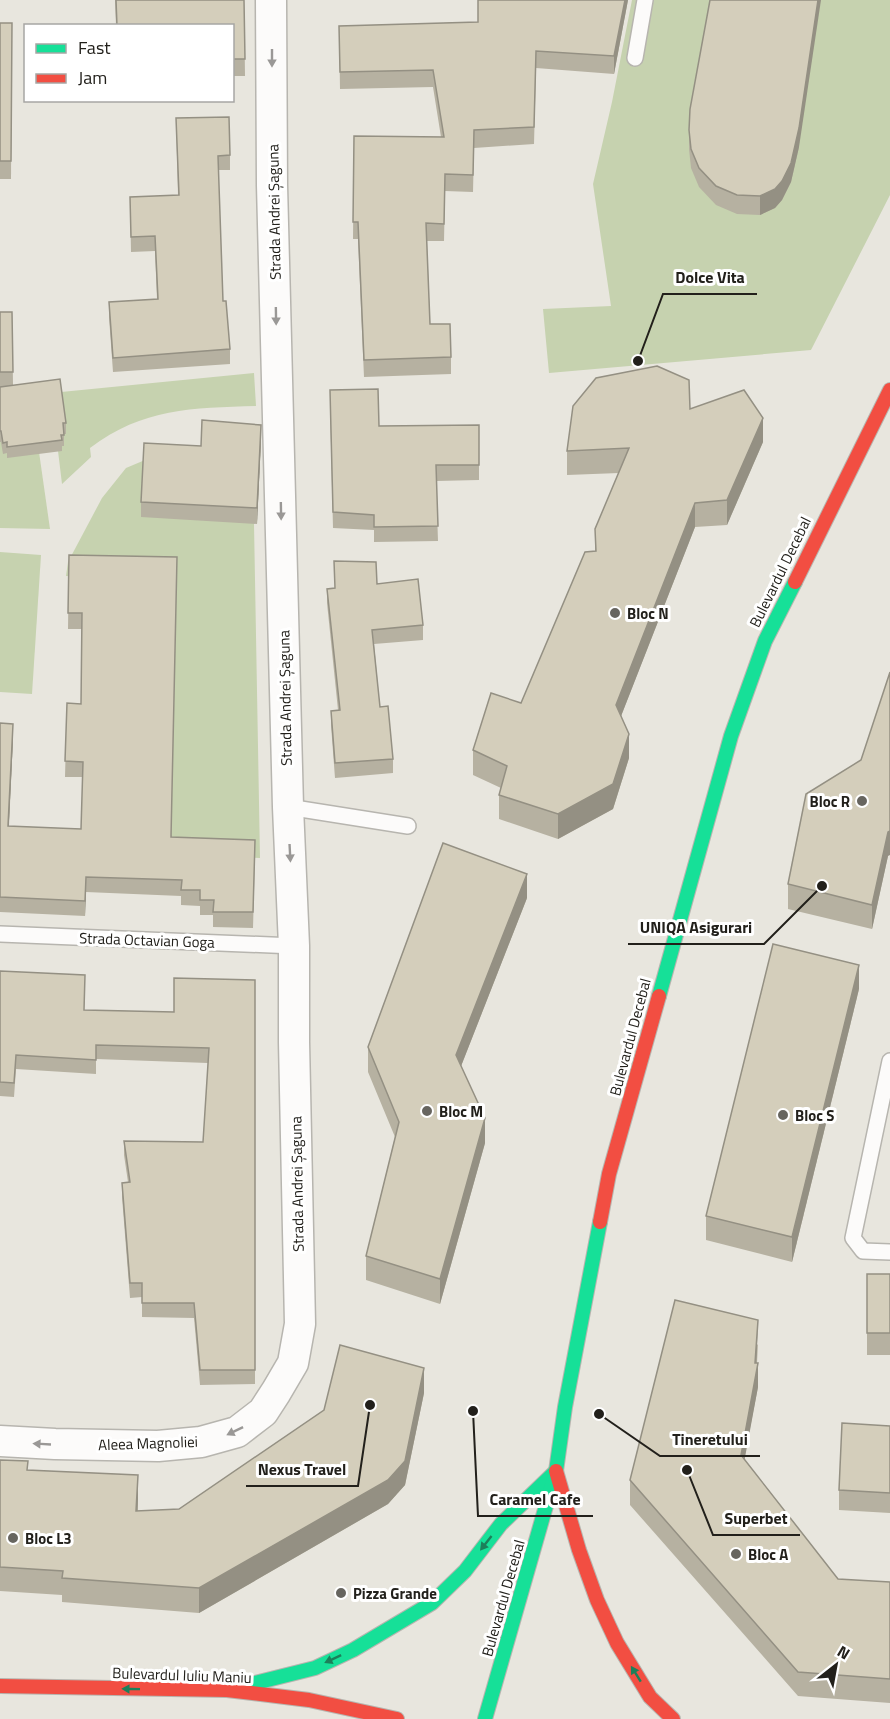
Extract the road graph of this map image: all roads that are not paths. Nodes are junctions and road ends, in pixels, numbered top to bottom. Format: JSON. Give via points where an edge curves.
{"nodes":[{"id":1,"x":271,"y":0,"type":"edge"},
{"id":2,"x":645,"y":0,"type":"edge"},
{"id":3,"x":635,"y":58,"type":"dead end"},
{"id":4,"x":890,"y":390,"type":"edge"},
{"id":5,"x":288,"y":807,"type":"junction"},
{"id":6,"x":408,"y":826,"type":"dead end"},
{"id":7,"x":0,"y":934,"type":"edge"},
{"id":8,"x":294,"y":946,"type":"junction"},
{"id":9,"x":890,"y":1062,"type":"edge"},
{"id":10,"x":890,"y":1252,"type":"edge"},
{"id":11,"x":276,"y":1392,"type":"joint"},
{"id":12,"x":0,"y":1441,"type":"edge"},
{"id":13,"x":556,"y":1471,"type":"junction"},
{"id":14,"x":0,"y":1686,"type":"edge"},
{"id":15,"x":227,"y":1690,"type":"junction"},
{"id":16,"x":397,"y":1719,"type":"edge"},
{"id":17,"x":485,"y":1719,"type":"edge"},
{"id":18,"x":673,"y":1719,"type":"edge"}],
"edges":[{"from":1,"to":5,"type":"street","name":"Strada Andrei Șaguna","one_way":true},
{"from":2,"to":3,"type":"lane"},
{"from":4,"to":13,"type":"main road","name":"Bulevardul Decebal","via":[[765,641],[730,736],[609,1174]]},
{"from":5,"to":6,"type":"lane"},
{"from":5,"to":8,"type":"street","name":"Strada Andrei Șaguna","one_way":true},
{"from":7,"to":8,"type":"lane","name":"Strada Octavian Goga"},
{"from":8,"to":11,"type":"street","name":"Strada Andrei Șaguna","via":[[300,1324],[293,1363]]},
{"from":9,"to":10,"type":"lane","via":[[853,1238],[863,1251]]},
{"from":11,"to":12,"type":"street","name":"Aleea Magnoliei","one_way":true,"via":[[263,1412],[237,1432],[201,1442],[158,1446]]},
{"from":13,"to":15,"type":"main road","one_way":true,"via":[[501,1524],[465,1571],[432,1603],[315,1668]]},
{"from":13,"to":17,"type":"main road","name":"Bulevardul Decebal"},
{"from":18,"to":13,"type":"main road","one_way":true,"via":[[650,1696],[617,1643],[579,1550]]},
{"from":15,"to":14,"type":"main road","name":"Bulevardul Iuliu Maniu","one_way":true},
{"from":15,"to":16,"type":"main road","name":"Bulevardul Iuliu Maniu","via":[[309,1700]]}]}
